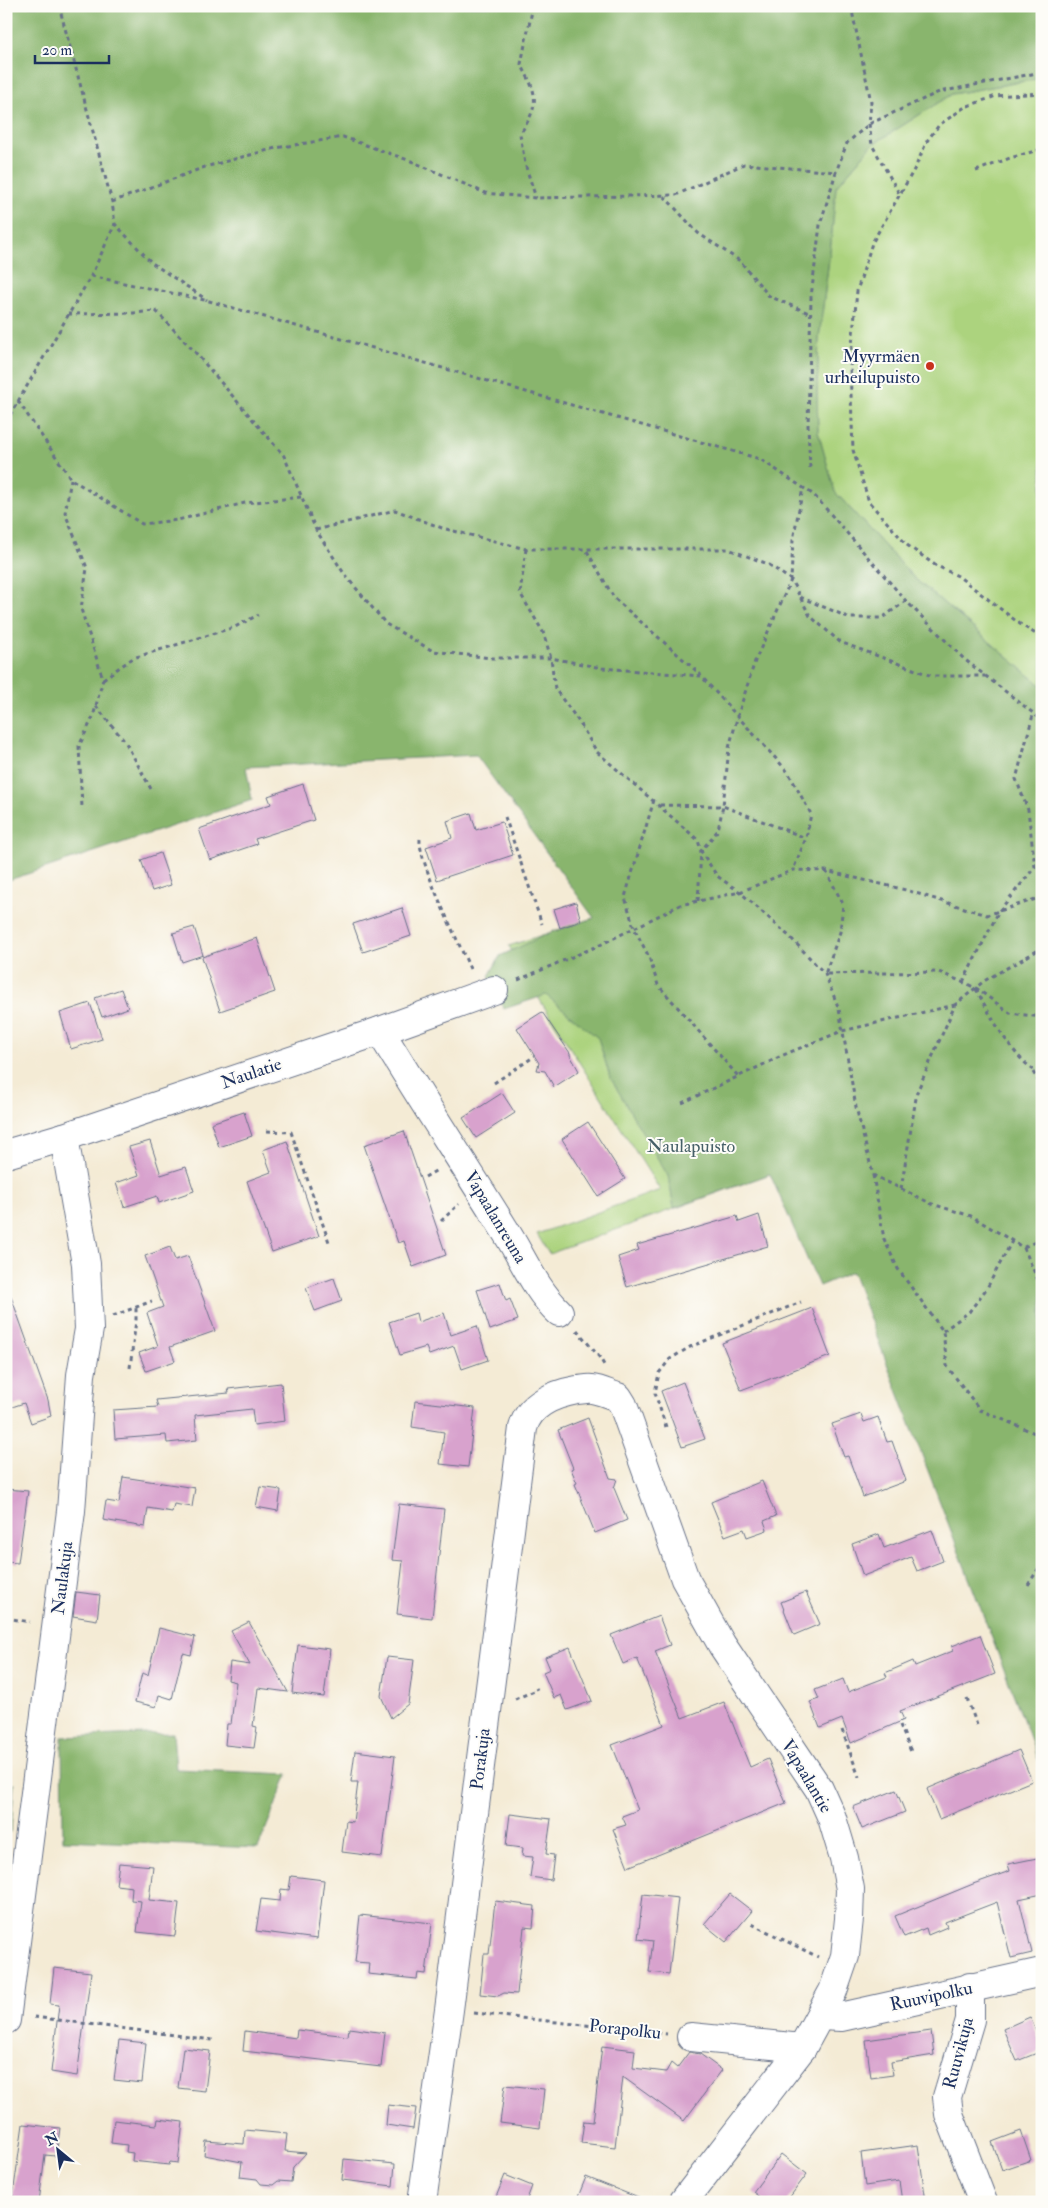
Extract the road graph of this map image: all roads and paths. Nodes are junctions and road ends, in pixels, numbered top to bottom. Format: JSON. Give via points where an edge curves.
{"nodes":[{"id":1,"x":59,"y":6,"type":"edge"},
{"id":2,"x":533,"y":6,"type":"edge"},
{"id":3,"x":851,"y":6,"type":"edge"},
{"id":4,"x":1042,"y":36,"type":"edge"},
{"id":5,"x":1041,"y":72,"type":"edge"},
{"id":6,"x":1042,"y":93,"type":"edge"},
{"id":7,"x":869,"y":124,"type":"junction"},
{"id":8,"x":1042,"y":149,"type":"edge"},
{"id":9,"x":976,"y":170,"type":"dead end"},
{"id":10,"x":836,"y":172,"type":"junction"},
{"id":11,"x":664,"y":195,"type":"junction"},
{"id":12,"x":900,"y":196,"type":"junction"},
{"id":13,"x":536,"y":198,"type":"junction"},
{"id":14,"x":112,"y":202,"type":"junction"},
{"id":15,"x":115,"y":224,"type":"junction"},
{"id":16,"x":91,"y":276,"type":"junction"},
{"id":17,"x":209,"y":302,"type":"junction"},
{"id":18,"x":68,"y":314,"type":"junction"},
{"id":19,"x":811,"y":314,"type":"junction"},
{"id":20,"x":18,"y":401,"type":"junction"},
{"id":21,"x":6,"y":422,"type":"edge"},
{"id":22,"x":810,"y":468,"type":"dead end"},
{"id":23,"x":71,"y":479,"type":"junction"},
{"id":24,"x":803,"y":488,"type":"junction"},
{"id":25,"x":302,"y":497,"type":"junction"},
{"id":26,"x":316,"y":530,"type":"junction"},
{"id":27,"x":526,"y":549,"type":"junction"},
{"id":28,"x":586,"y":550,"type":"junction"},
{"id":29,"x":791,"y":580,"type":"junction"},
{"id":30,"x":800,"y":597,"type":"junction"},
{"id":31,"x":906,"y":601,"type":"junction"},
{"id":32,"x":258,"y":615,"type":"dead end"},
{"id":33,"x":1042,"y":638,"type":"edge"},
{"id":34,"x":551,"y":658,"type":"junction"},
{"id":35,"x":701,"y":676,"type":"junction"},
{"id":36,"x":986,"y":676,"type":"junction"},
{"id":37,"x":103,"y":679,"type":"junction"},
{"id":38,"x":96,"y":706,"type":"junction"},
{"id":39,"x":738,"y":714,"type":"junction"},
{"id":40,"x":1033,"y":714,"type":"junction"},
{"id":41,"x":1041,"y":720,"type":"edge"},
{"id":42,"x":151,"y":789,"type":"dead end"},
{"id":43,"x":654,"y":800,"type":"junction"},
{"id":44,"x":660,"y":805,"type":"junction"},
{"id":45,"x":723,"y":806,"type":"junction"},
{"id":46,"x":82,"y":807,"type":"dead end"},
{"id":47,"x":505,"y":817,"type":"dead end"},
{"id":48,"x":806,"y":838,"type":"junction"},
{"id":49,"x":420,"y":839,"type":"dead end"},
{"id":50,"x":701,"y":851,"type":"junction"},
{"id":51,"x":793,"y":870,"type":"junction"},
{"id":52,"x":826,"y":871,"type":"junction"},
{"id":53,"x":740,"y":892,"type":"junction"},
{"id":54,"x":1042,"y":897,"type":"edge"},
{"id":55,"x":698,"y":901,"type":"junction"},
{"id":56,"x":999,"y":911,"type":"junction"},
{"id":57,"x":542,"y":924,"type":"dead end"},
{"id":58,"x":634,"y":928,"type":"junction"},
{"id":59,"x":1042,"y":948,"type":"edge"},
{"id":60,"x":470,"y":969,"type":"dead end"},
{"id":61,"x":825,"y":974,"type":"junction"},
{"id":62,"x":963,"y":982,"type":"junction"},
{"id":63,"x":976,"y":988,"type":"junction"},
{"id":64,"x":494,"y":990,"type":"joint"},
{"id":65,"x":955,"y":1005,"type":"junction"},
{"id":66,"x":1042,"y":1017,"type":"edge"},
{"id":67,"x":380,"y":1031,"type":"junction"},
{"id":68,"x":842,"y":1031,"type":"junction"},
{"id":69,"x":532,"y":1058,"type":"dead end"},
{"id":70,"x":1033,"y":1071,"type":"junction"},
{"id":71,"x":1042,"y":1074,"type":"edge"},
{"id":72,"x":738,"y":1076,"type":"junction"},
{"id":73,"x":494,"y":1083,"type":"dead end"},
{"id":74,"x":1042,"y":1087,"type":"edge"},
{"id":75,"x":682,"y":1102,"type":"dead end"},
{"id":76,"x":267,"y":1131,"type":"dead end"},
{"id":77,"x":64,"y":1137,"type":"junction"},
{"id":78,"x":6,"y":1154,"type":"edge"},
{"id":79,"x":873,"y":1175,"type":"junction"},
{"id":80,"x":901,"y":1189,"type":"junction"},
{"id":81,"x":1042,"y":1239,"type":"edge"},
{"id":82,"x":1012,"y":1240,"type":"junction"},
{"id":83,"x":330,"y":1245,"type":"dead end"},
{"id":84,"x":1024,"y":1248,"type":"junction"},
{"id":85,"x":1042,"y":1290,"type":"edge"},
{"id":86,"x":152,"y":1301,"type":"dead end"},
{"id":87,"x":801,"y":1302,"type":"dead end"},
{"id":88,"x":136,"y":1307,"type":"junction"},
{"id":89,"x":559,"y":1312,"type":"joint"},
{"id":90,"x":88,"y":1318,"type":"junction"},
{"id":91,"x":943,"y":1332,"type":"junction"},
{"id":92,"x":130,"y":1368,"type":"dead end"},
{"id":93,"x":618,"y":1397,"type":"junction"},
{"id":94,"x":666,"y":1427,"type":"dead end"},
{"id":95,"x":1042,"y":1436,"type":"edge"},
{"id":96,"x":1042,"y":1563,"type":"edge"},
{"id":97,"x":1028,"y":1585,"type":"dead end"},
{"id":98,"x":967,"y":1698,"type":"dead end"},
{"id":99,"x":900,"y":1724,"type":"dead end"},
{"id":100,"x":977,"y":1725,"type":"dead end"},
{"id":101,"x":842,"y":1730,"type":"dead end"},
{"id":102,"x":912,"y":1754,"type":"dead end"},
{"id":103,"x":859,"y":1777,"type":"dead end"},
{"id":104,"x":752,"y":1924,"type":"dead end"},
{"id":105,"x":841,"y":1968,"type":"junction"},
{"id":106,"x":1042,"y":1972,"type":"edge"},
{"id":107,"x":970,"y":1987,"type":"junction"},
{"id":108,"x":449,"y":2010,"type":"junction"},
{"id":109,"x":820,"y":2016,"type":"junction"},
{"id":110,"x":34,"y":2017,"type":"dead end"},
{"id":111,"x":6,"y":2020,"type":"edge"},
{"id":112,"x":691,"y":2037,"type":"joint"},
{"id":113,"x":213,"y":2040,"type":"dead end"},
{"id":114,"x":802,"y":2048,"type":"junction"},
{"id":115,"x":422,"y":2202,"type":"edge"},
{"id":116,"x":683,"y":2202,"type":"edge"},
{"id":117,"x":983,"y":2202,"type":"edge"}],
"edges":[{"from":1,"to":14,"type":"path"},
{"from":2,"to":13,"type":"path","via":[[521,64],[536,102],[520,134]]},
{"from":3,"to":7,"type":"path","via":[[870,102]]},
{"from":4,"to":5,"type":"path"},
{"from":5,"to":7,"type":"path","via":[[939,92]]},
{"from":6,"to":12,"type":"path","via":[[996,96],[965,108],[939,125],[927,141]]},
{"from":7,"to":10,"type":"path","via":[[847,143]]},
{"from":7,"to":12,"type":"path","via":[[872,145]]},
{"from":8,"to":9,"type":"path"},
{"from":10,"to":11,"type":"path","via":[[744,164],[676,195]]},
{"from":10,"to":19,"type":"path","via":[[820,226]]},
{"from":11,"to":13,"type":"path"},
{"from":11,"to":19,"type":"path","via":[[698,233],[740,261],[769,296]]},
{"from":12,"to":33,"type":"path","via":[[872,243],[857,290],[850,366],[854,450],[869,502],[907,546],[958,576]]},
{"from":13,"to":14,"type":"path","via":[[485,193],[411,161],[343,137],[276,148],[205,167]]},
{"from":14,"to":15,"type":"path"},
{"from":15,"to":16,"type":"path"},
{"from":15,"to":17,"type":"path","via":[[152,263]]},
{"from":16,"to":17,"type":"path"},
{"from":16,"to":18,"type":"path"},
{"from":17,"to":24,"type":"path","via":[[760,459]]},
{"from":18,"to":20,"type":"path"},
{"from":18,"to":25,"type":"path","via":[[156,310],[284,456]]},
{"from":19,"to":22,"type":"path"},
{"from":20,"to":21,"type":"path"},
{"from":20,"to":23,"type":"path"},
{"from":23,"to":25,"type":"path","via":[[142,524],[178,520],[245,503]]},
{"from":23,"to":37,"type":"path","via":[[65,513],[87,568],[82,609]]},
{"from":24,"to":29,"type":"path","via":[[793,540]]},
{"from":24,"to":31,"type":"path","via":[[814,495]]},
{"from":25,"to":26,"type":"path"},
{"from":26,"to":27,"type":"path","via":[[395,510],[442,528]]},
{"from":26,"to":34,"type":"path","via":[[345,574],[386,624],[433,651],[491,658]]},
{"from":27,"to":28,"type":"path"},
{"from":27,"to":34,"type":"path","via":[[520,593],[543,632]]},
{"from":28,"to":29,"type":"path","via":[[728,549],[768,564]]},
{"from":28,"to":35,"type":"path","via":[[614,598]]},
{"from":29,"to":30,"type":"path"},
{"from":29,"to":39,"type":"path","via":[[755,661]]},
{"from":30,"to":31,"type":"path","via":[[850,618],[882,618]]},
{"from":30,"to":36,"type":"path","via":[[810,616],[840,642],[932,676]]},
{"from":31,"to":36,"type":"path","via":[[964,659]]},
{"from":32,"to":37,"type":"path","via":[[235,627],[133,658]]},
{"from":34,"to":35,"type":"path","via":[[602,668]]},
{"from":34,"to":43,"type":"path","via":[[555,690],[597,752]]},
{"from":35,"to":39,"type":"path"},
{"from":36,"to":40,"type":"path"},
{"from":37,"to":38,"type":"path"},
{"from":38,"to":42,"type":"path","via":[[126,743]]},
{"from":38,"to":46,"type":"path","via":[[79,746]]},
{"from":39,"to":45,"type":"path","via":[[729,748]]},
{"from":39,"to":48,"type":"path","via":[[788,772],[811,814]]},
{"from":40,"to":41,"type":"path"},
{"from":40,"to":56,"type":"path","via":[[1016,779],[1028,810],[1035,867]]},
{"from":43,"to":44,"type":"path"},
{"from":43,"to":58,"type":"path","via":[[625,897]]},
{"from":44,"to":45,"type":"path"},
{"from":44,"to":50,"type":"path","via":[[698,840]]},
{"from":45,"to":48,"type":"path"},
{"from":45,"to":50,"type":"path","via":[[718,830]]},
{"from":47,"to":57,"type":"path"},
{"from":48,"to":51,"type":"path"},
{"from":49,"to":60,"type":"path","via":[[419,847],[435,889]]},
{"from":50,"to":53,"type":"path","via":[[717,876]]},
{"from":50,"to":55,"type":"path"},
{"from":51,"to":52,"type":"path"},
{"from":51,"to":53,"type":"path"},
{"from":52,"to":56,"type":"path","via":[[906,890],[987,915]]},
{"from":52,"to":61,"type":"path","via":[[843,904],[840,932]]},
{"from":53,"to":55,"type":"path"},
{"from":53,"to":61,"type":"path"},
{"from":54,"to":56,"type":"path"},
{"from":55,"to":58,"type":"path","via":[[680,905]]},
{"from":56,"to":62,"type":"path"},
{"from":58,"to":64,"type":"path"},
{"from":58,"to":72,"type":"path","via":[[650,957],[658,985]]},
{"from":59,"to":63,"type":"path","via":[[984,980]]},
{"from":61,"to":62,"type":"path","via":[[939,972]]},
{"from":61,"to":68,"type":"path","via":[[839,1010]]},
{"from":62,"to":63,"type":"path"},
{"from":63,"to":65,"type":"path"},
{"from":63,"to":66,"type":"path","via":[[1010,1013]]},
{"from":63,"to":70,"type":"path","via":[[1000,1032]]},
{"from":64,"to":67,"type":"street","name":"Naulatie"},
{"from":65,"to":68,"type":"path"},
{"from":65,"to":80,"type":"path","via":[[917,1092]]},
{"from":67,"to":77,"type":"street","name":"Naulatie"},
{"from":67,"to":89,"type":"street","name":"Vapaalanreuna","via":[[533,1279]]},
{"from":68,"to":72,"type":"path"},
{"from":68,"to":79,"type":"path"},
{"from":69,"to":73,"type":"path"},
{"from":70,"to":71,"type":"path"},
{"from":70,"to":74,"type":"path"},
{"from":72,"to":75,"type":"path"},
{"from":76,"to":83,"type":"path","via":[[291,1132]]},
{"from":77,"to":78,"type":"street","name":"Naulatie"},
{"from":77,"to":90,"type":"street","name":"Naulakuja","via":[[86,1264]]},
{"from":79,"to":80,"type":"path"},
{"from":79,"to":91,"type":"path","via":[[884,1238],[898,1270]]},
{"from":80,"to":82,"type":"path","via":[[932,1204],[971,1216]]},
{"from":81,"to":84,"type":"path"},
{"from":82,"to":84,"type":"path"},
{"from":82,"to":91,"type":"path","via":[[987,1288],[969,1312]]},
{"from":84,"to":85,"type":"path"},
{"from":86,"to":88,"type":"path"},
{"from":87,"to":94,"type":"path","via":[[670,1359],[659,1373],[654,1393]]},
{"from":88,"to":90,"type":"path","via":[[106,1318]]},
{"from":88,"to":92,"type":"path"},
{"from":89,"to":93,"type":"path","via":[[575,1326],[600,1358]]},
{"from":90,"to":111,"type":"street","name":"Naulakuja","via":[[71,1510]]},
{"from":91,"to":95,"type":"path","via":[[947,1366],[980,1410]]},
{"from":93,"to":105,"type":"street","name":"Vapaalantie","via":[[685,1579],[722,1645],[819,1789],[832,1818],[850,1889],[845,1956]]},
{"from":93,"to":108,"type":"street","name":"Porakuja","via":[[591,1388],[564,1392],[532,1410],[525,1420]]},
{"from":96,"to":97,"type":"path"},
{"from":98,"to":100,"type":"path"},
{"from":99,"to":102,"type":"path"},
{"from":101,"to":103,"type":"path"},
{"from":104,"to":105,"type":"path"},
{"from":105,"to":109,"type":"street","name":"Vapaalantie"},
{"from":106,"to":107,"type":"street","name":"Ruuvipolku"},
{"from":107,"to":109,"type":"street","name":"Ruuvipolku","via":[[841,2017]]},
{"from":107,"to":117,"type":"street","name":"Ruuvikuja","via":[[970,2020],[947,2097],[949,2114]]},
{"from":108,"to":112,"type":"path","name":"Porapolku"},
{"from":108,"to":115,"type":"street","name":"Porakuja"},
{"from":109,"to":114,"type":"street","name":"Vapaalantie"},
{"from":110,"to":113,"type":"path"},
{"from":112,"to":114,"type":"street"},
{"from":114,"to":116,"type":"street","name":"Vapaalantie"}]}
